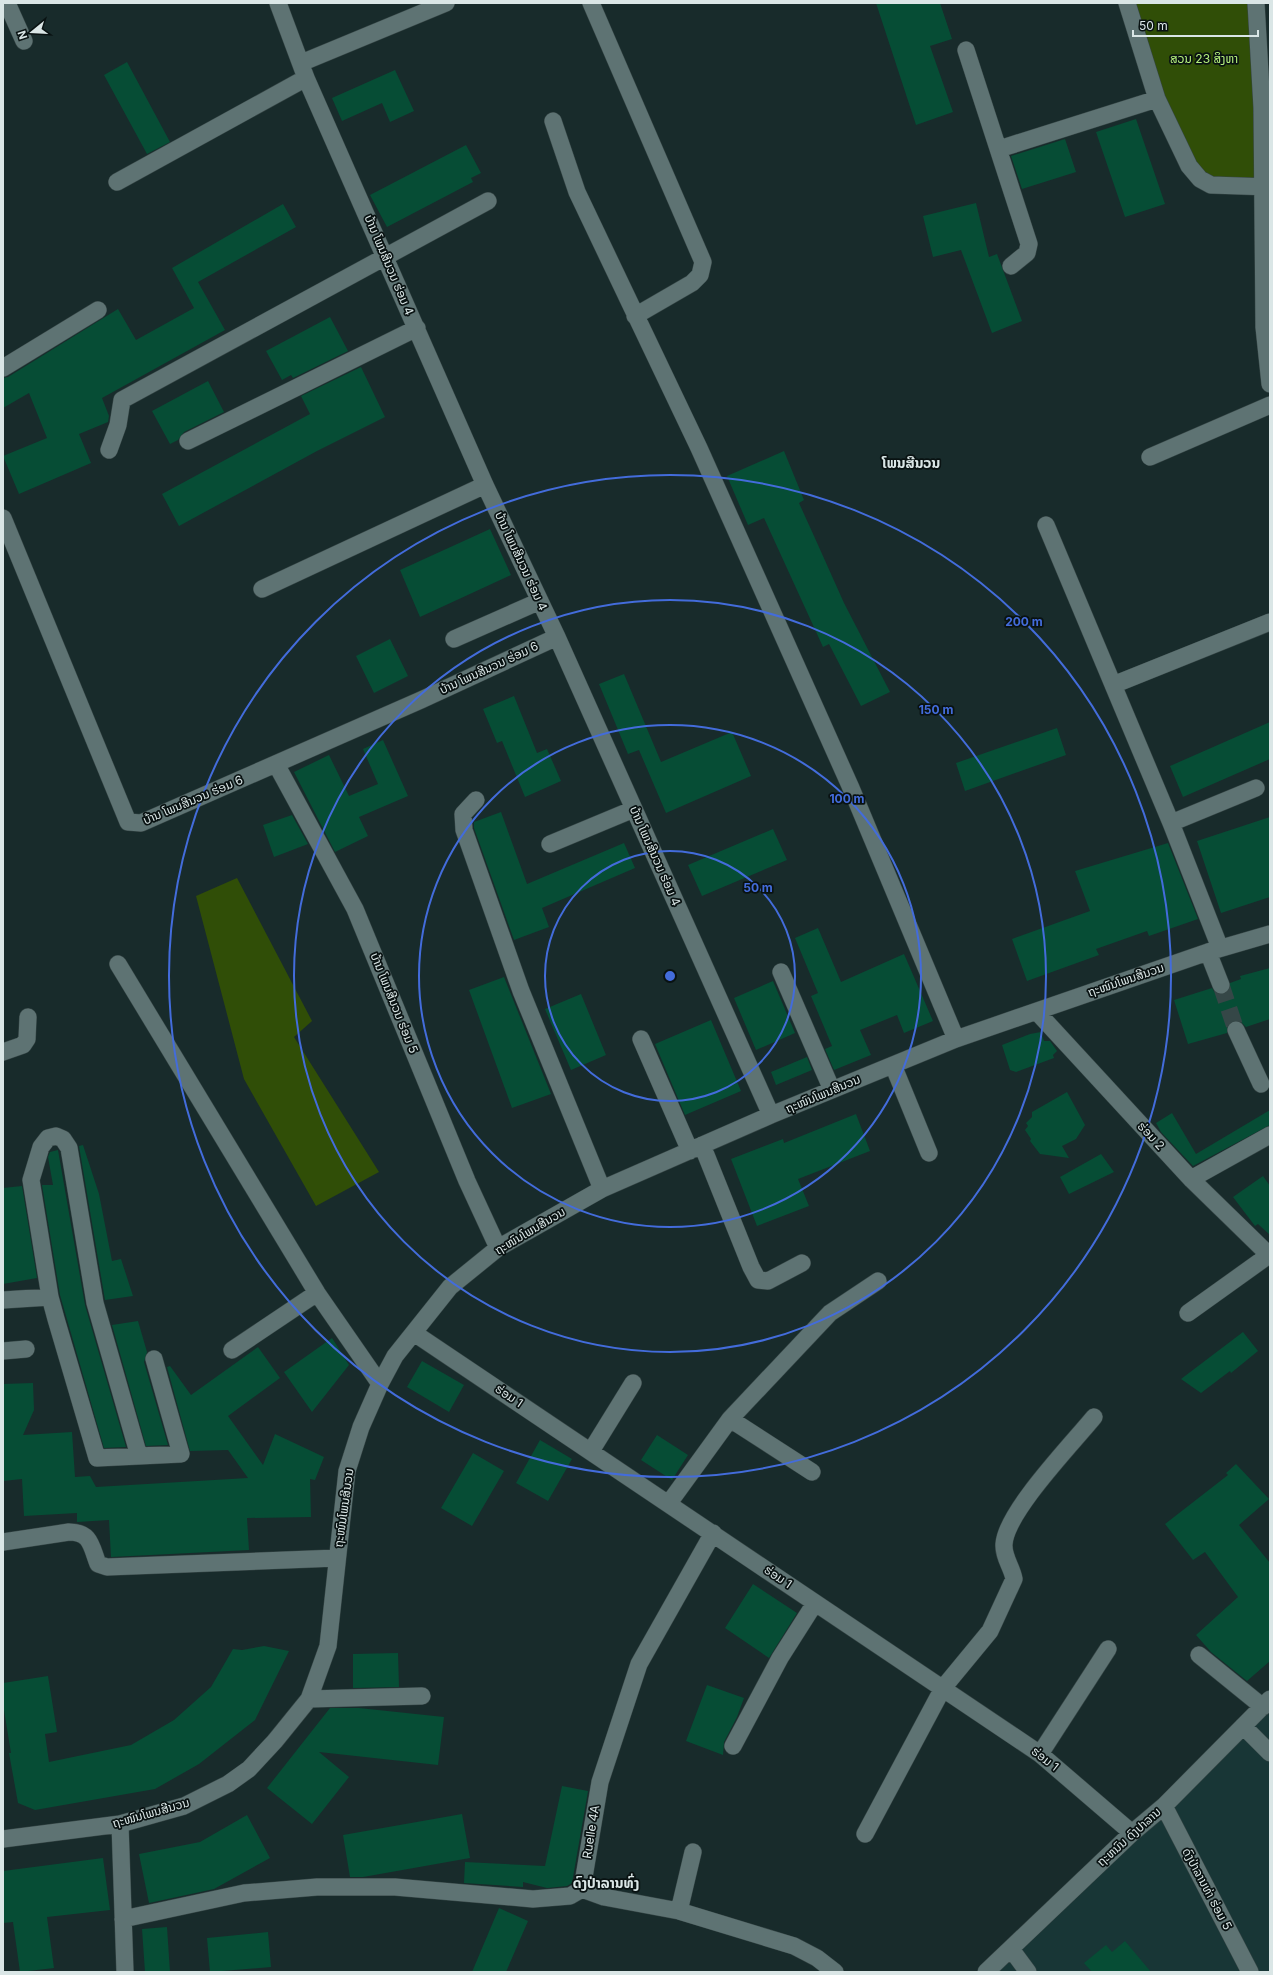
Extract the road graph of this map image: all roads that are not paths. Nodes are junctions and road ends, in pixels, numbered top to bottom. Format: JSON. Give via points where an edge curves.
{"nodes":[{"id":1,"x":7,"y":3,"type":"edge"},
{"id":2,"x":278,"y":3,"type":"edge"},
{"id":3,"x":446,"y":3,"type":"edge"},
{"id":4,"x":591,"y":3,"type":"edge"},
{"id":5,"x":1126,"y":3,"type":"edge"},
{"id":6,"x":1256,"y":3,"type":"edge"},
{"id":7,"x":24,"y":41,"type":"dead end"},
{"id":8,"x":966,"y":50,"type":"dead end"},
{"id":9,"x":304,"y":71,"type":"junction"},
{"id":10,"x":1157,"y":99,"type":"junction"},
{"id":11,"x":553,"y":121,"type":"dead end"},
{"id":12,"x":999,"y":149,"type":"junction"},
{"id":13,"x":117,"y":182,"type":"dead end"},
{"id":14,"x":1266,"y":188,"type":"edge"},
{"id":15,"x":488,"y":200,"type":"dead end"},
{"id":16,"x":386,"y":255,"type":"junction"},
{"id":17,"x":1011,"y":266,"type":"dead end"},
{"id":18,"x":1267,"y":294,"type":"edge"},
{"id":19,"x":98,"y":310,"type":"dead end"},
{"id":20,"x":635,"y":316,"type":"junction"},
{"id":21,"x":416,"y":328,"type":"junction"},
{"id":22,"x":3,"y":368,"type":"edge"},
{"id":23,"x":1270,"y":384,"type":"edge"},
{"id":24,"x":1270,"y":405,"type":"edge"},
{"id":25,"x":188,"y":441,"type":"dead end"},
{"id":26,"x":109,"y":450,"type":"dead end"},
{"id":27,"x":1150,"y":457,"type":"dead end"},
{"id":28,"x":485,"y":485,"type":"junction"},
{"id":29,"x":3,"y":518,"type":"edge"},
{"id":30,"x":1046,"y":524,"type":"dead end"},
{"id":31,"x":262,"y":589,"type":"dead end"},
{"id":32,"x":540,"y":601,"type":"junction"},
{"id":33,"x":1270,"y":622,"type":"edge"},
{"id":34,"x":557,"y":637,"type":"junction"},
{"id":35,"x":454,"y":639,"type":"dead end"},
{"id":36,"x":1113,"y":685,"type":"junction"},
{"id":37,"x":276,"y":764,"type":"junction"},
{"id":38,"x":1256,"y":788,"type":"dead end"},
{"id":39,"x":476,"y":800,"type":"dead end"},
{"id":40,"x":634,"y":809,"type":"junction"},
{"id":41,"x":1171,"y":823,"type":"junction"},
{"id":42,"x":550,"y":844,"type":"dead end"},
{"id":43,"x":1270,"y":934,"type":"edge"},
{"id":44,"x":1214,"y":950,"type":"junction"},
{"id":45,"x":118,"y":964,"type":"dead end"},
{"id":46,"x":781,"y":972,"type":"dead end"},
{"id":47,"x":1221,"y":985,"type":"tunnel mouth"},
{"id":48,"x":1037,"y":1012,"type":"junction"},
{"id":49,"x":28,"y":1017,"type":"dead end"},
{"id":50,"x":1236,"y":1030,"type":"tunnel mouth"},
{"id":51,"x":641,"y":1039,"type":"dead end"},
{"id":52,"x":956,"y":1039,"type":"junction"},
{"id":53,"x":3,"y":1052,"type":"edge"},
{"id":54,"x":893,"y":1065,"type":"junction"},
{"id":55,"x":1261,"y":1084,"type":"dead end"},
{"id":56,"x":832,"y":1090,"type":"junction"},
{"id":57,"x":771,"y":1115,"type":"junction"},
{"id":58,"x":1270,"y":1135,"type":"edge"},
{"id":59,"x":696,"y":1148,"type":"junction"},
{"id":60,"x":929,"y":1153,"type":"dead end"},
{"id":61,"x":1191,"y":1179,"type":"junction"},
{"id":62,"x":602,"y":1189,"type":"junction"},
{"id":63,"x":498,"y":1248,"type":"junction"},
{"id":64,"x":1269,"y":1256,"type":"edge"},
{"id":65,"x":802,"y":1263,"type":"dead end"},
{"id":66,"x":878,"y":1281,"type":"dead end"},
{"id":67,"x":317,"y":1293,"type":"junction"},
{"id":68,"x":50,"y":1297,"type":"junction"},
{"id":69,"x":3,"y":1300,"type":"edge"},
{"id":70,"x":1188,"y":1313,"type":"dead end"},
{"id":71,"x":414,"y":1333,"type":"junction"},
{"id":72,"x":26,"y":1349,"type":"dead end"},
{"id":73,"x":232,"y":1350,"type":"dead end"},
{"id":74,"x":3,"y":1351,"type":"edge"},
{"id":75,"x":154,"y":1360,"type":"dead end"},
{"id":76,"x":633,"y":1383,"type":"dead end"},
{"id":77,"x":380,"y":1384,"type":"junction"},
{"id":78,"x":1094,"y":1417,"type":"dead end"},
{"id":79,"x":730,"y":1418,"type":"junction"},
{"id":80,"x":591,"y":1451,"type":"junction"},
{"id":81,"x":139,"y":1456,"type":"junction"},
{"id":82,"x":812,"y":1472,"type":"dead end"},
{"id":83,"x":669,"y":1503,"type":"junction"},
{"id":84,"x":713,"y":1533,"type":"junction"},
{"id":85,"x":3,"y":1542,"type":"edge"},
{"id":86,"x":337,"y":1558,"type":"junction"},
{"id":87,"x":815,"y":1603,"type":"junction"},
{"id":88,"x":1108,"y":1649,"type":"dead end"},
{"id":89,"x":1199,"y":1655,"type":"dead end"},
{"id":90,"x":943,"y":1688,"type":"junction"},
{"id":91,"x":422,"y":1696,"type":"dead end"},
{"id":92,"x":309,"y":1699,"type":"junction"},
{"id":93,"x":1266,"y":1703,"type":"edge"},
{"id":94,"x":1243,"y":1726,"type":"junction"},
{"id":95,"x":733,"y":1746,"type":"dead end"},
{"id":96,"x":1270,"y":1753,"type":"edge"},
{"id":97,"x":1040,"y":1754,"type":"junction"},
{"id":98,"x":1164,"y":1806,"type":"junction"},
{"id":99,"x":120,"y":1824,"type":"junction"},
{"id":100,"x":1132,"y":1833,"type":"junction"},
{"id":101,"x":865,"y":1834,"type":"dead end"},
{"id":102,"x":3,"y":1838,"type":"edge"},
{"id":103,"x":693,"y":1852,"type":"dead end"},
{"id":104,"x":582,"y":1889,"type":"junction"},
{"id":105,"x":679,"y":1911,"type":"junction"},
{"id":106,"x":124,"y":1919,"type":"junction"},
{"id":107,"x":1011,"y":1949,"type":"junction"},
{"id":108,"x":125,"y":1972,"type":"edge"},
{"id":109,"x":835,"y":1972,"type":"edge"},
{"id":110,"x":986,"y":1972,"type":"edge"},
{"id":111,"x":1028,"y":1972,"type":"edge"},
{"id":112,"x":1250,"y":1972,"type":"edge"}],
"edges":[{"from":1,"to":7,"type":"street"},
{"from":2,"to":9,"type":"street","name":"ບ້ານ ໂພນສີນວນ ຮ່ອມ 4"},
{"from":3,"to":9,"type":"street"},
{"from":4,"to":20,"type":"street","via":[[703,262],[700,275],[692,283]]},
{"from":5,"to":10,"type":"street"},
{"from":6,"to":14,"type":"street"},
{"from":8,"to":12,"type":"street"},
{"from":9,"to":13,"type":"street"},
{"from":9,"to":16,"type":"street","name":"ບ້ານ ໂພນສີນວນ ຮ່ອມ 4"},
{"from":10,"to":12,"type":"street"},
{"from":10,"to":14,"type":"street","via":[[1189,166],[1200,179],[1211,185]]},
{"from":11,"to":20,"type":"street","via":[[577,192]]},
{"from":12,"to":17,"type":"street","via":[[1029,244],[1027,253]]},
{"from":14,"to":18,"type":"street"},
{"from":15,"to":16,"type":"street"},
{"from":16,"to":21,"type":"street","name":"ບ້ານ ໂພນສີນວນ ຮ່ອມ 4"},
{"from":16,"to":26,"type":"street","via":[[122,400],[118,426]]},
{"from":18,"to":23,"type":"street","via":[[1264,327]]},
{"from":19,"to":22,"type":"street"},
{"from":20,"to":52,"type":"street","via":[[699,448],[851,788]]},
{"from":21,"to":25,"type":"street"},
{"from":21,"to":28,"type":"street","name":"ບ້ານ ໂພນສີນວນ ຮ່ອມ 4"},
{"from":24,"to":27,"type":"street"},
{"from":28,"to":31,"type":"street"},
{"from":28,"to":32,"type":"street","name":"ບ້ານ ໂພນສີນວນ ຮ່ອມ 4"},
{"from":29,"to":37,"type":"street","name":"ບ້ານ ໂພນສີນວນ ຮ່ອມ 6","via":[[128,822],[141,823]]},
{"from":30,"to":36,"type":"street"},
{"from":32,"to":34,"type":"street","name":"ບ້ານ ໂພນສີນວນ ຮ່ອມ 4"},
{"from":32,"to":35,"type":"street"},
{"from":33,"to":36,"type":"street"},
{"from":34,"to":37,"type":"street","name":"ບ້ານ ໂພນສີນວນ ຮ່ອມ 6"},
{"from":34,"to":40,"type":"street","name":"ບ້ານ ໂພນສີນວນ ຮ່ອມ 4"},
{"from":36,"to":41,"type":"street"},
{"from":37,"to":63,"type":"street","name":"ບ້ານ ໂພນສີນວນ ຮ່ອມ 5","via":[[355,909],[467,1181]]},
{"from":38,"to":41,"type":"street"},
{"from":39,"to":62,"type":"street","via":[[463,814],[464,830],[521,991]]},
{"from":40,"to":42,"type":"street"},
{"from":40,"to":57,"type":"street","name":"ບ້ານ ໂພນສີນວນ ຮ່ອມ 4"},
{"from":41,"to":44,"type":"street"},
{"from":43,"to":44,"type":"street","name":"ຖະໜົນໂພນສີນວນ"},
{"from":44,"to":47,"type":"street"},
{"from":44,"to":48,"type":"street","name":"ຖະໜົນໂພນສີນວນ"},
{"from":45,"to":67,"type":"street"},
{"from":46,"to":56,"type":"street"},
{"from":48,"to":52,"type":"street","name":"ຖະໜົນໂພນສີນວນ"},
{"from":48,"to":61,"type":"street","name":"ຮ່ອມ 2"},
{"from":49,"to":53,"type":"street","via":[[27,1039],[23,1045]]},
{"from":50,"to":55,"type":"street"},
{"from":51,"to":59,"type":"street"},
{"from":52,"to":54,"type":"street","name":"ຖະໜົນໂພນສີນວນ"},
{"from":54,"to":56,"type":"street","name":"ຖະໜົນໂພນສີນວນ"},
{"from":54,"to":60,"type":"street"},
{"from":56,"to":57,"type":"street","name":"ຖະໜົນໂພນສີນວນ"},
{"from":57,"to":59,"type":"street","name":"ຖະໜົນໂພນສີນວນ"},
{"from":58,"to":61,"type":"street"},
{"from":59,"to":62,"type":"street","name":"ຖະໜົນໂພນສີນວນ"},
{"from":59,"to":65,"type":"street","via":[[758,1280],[768,1281]]},
{"from":61,"to":64,"type":"street","name":"ຮ່ອມ 2"},
{"from":62,"to":63,"type":"street","name":"ຖະໜົນໂພນສີນວນ"},
{"from":63,"to":71,"type":"street","name":"ຖະໜົນໂພນສີນວນ","via":[[450,1287]]},
{"from":64,"to":70,"type":"street"},
{"from":66,"to":79,"type":"street","via":[[830,1313]]},
{"from":67,"to":73,"type":"street"},
{"from":67,"to":77,"type":"street"},
{"from":68,"to":69,"type":"street"},
{"from":68,"to":81,"type":"street","via":[[97,1458]]},
{"from":68,"to":81,"type":"street","via":[[31,1180],[41,1147],[48,1138],[56,1136],[63,1139],[69,1148],[95,1303]]},
{"from":71,"to":77,"type":"street","name":"ຖະໜົນໂພນສີນວນ","via":[[395,1356]]},
{"from":71,"to":80,"type":"street","name":"ຮ່ອມ 1"},
{"from":72,"to":74,"type":"street"},
{"from":75,"to":81,"type":"street","via":[[181,1454]]},
{"from":76,"to":80,"type":"street"},
{"from":77,"to":86,"type":"street","name":"ຖະໜົນໂພນສີນວນ","via":[[361,1427],[347,1471]]},
{"from":78,"to":90,"type":"street","via":[[1023,1503],[1009,1526],[1004,1550],[1014,1579],[990,1631]]},
{"from":79,"to":82,"type":"street"},
{"from":79,"to":83,"type":"street"},
{"from":80,"to":83,"type":"street","name":"ຮ່ອມ 1"},
{"from":83,"to":84,"type":"street","name":"ຮ່ອມ 1"},
{"from":84,"to":87,"type":"street","name":"ຮ່ອມ 1"},
{"from":84,"to":104,"type":"street","name":"Ruelle 4A","via":[[639,1664],[600,1782]]},
{"from":85,"to":86,"type":"street","via":[[80,1532],[88,1537],[98,1564],[107,1566]]},
{"from":86,"to":92,"type":"street","name":"ຖະໜົນໂພນສີນວນ","via":[[328,1646]]},
{"from":87,"to":90,"type":"street","name":"ຮ່ອມ 1"},
{"from":87,"to":95,"type":"street","via":[[780,1658]]},
{"from":88,"to":97,"type":"street"},
{"from":89,"to":93,"type":"street"},
{"from":90,"to":97,"type":"street","name":"ຮ່ອມ 1"},
{"from":90,"to":101,"type":"street"},
{"from":91,"to":92,"type":"street"},
{"from":92,"to":99,"type":"street","name":"ຖະໜົນໂພນສີນວນ","via":[[249,1769],[228,1784],[184,1806]]},
{"from":93,"to":94,"type":"street","name":"ຖະຫນົນ ດົງປາລານ"},
{"from":94,"to":96,"type":"street"},
{"from":94,"to":98,"type":"street","name":"ຖະຫນົນ ດົງປາລານ"},
{"from":97,"to":100,"type":"street","name":"ຮ່ອມ 1"},
{"from":98,"to":100,"type":"street","name":"ຖະຫນົນ ດົງປາລານ"},
{"from":98,"to":112,"type":"street","name":"ດົງປ່າລານທ່າ ຮ່ອມ 5"},
{"from":99,"to":102,"type":"street","name":"ຖະໜົນໂພນສີນວນ"},
{"from":99,"to":106,"type":"street"},
{"from":100,"to":107,"type":"street","name":"ຖະຫນົນ ດົງປາລານ"},
{"from":103,"to":105,"type":"street"},
{"from":104,"to":105,"type":"street","via":[[604,1897]]},
{"from":104,"to":106,"type":"street","via":[[570,1896],[533,1899],[395,1887],[317,1887],[244,1893]]},
{"from":105,"to":109,"type":"street","via":[[794,1946],[817,1958]]},
{"from":106,"to":108,"type":"street"},
{"from":107,"to":110,"type":"street","name":"ຖະຫນົນ ດົງປາລານ"},
{"from":107,"to":111,"type":"street"}]}
